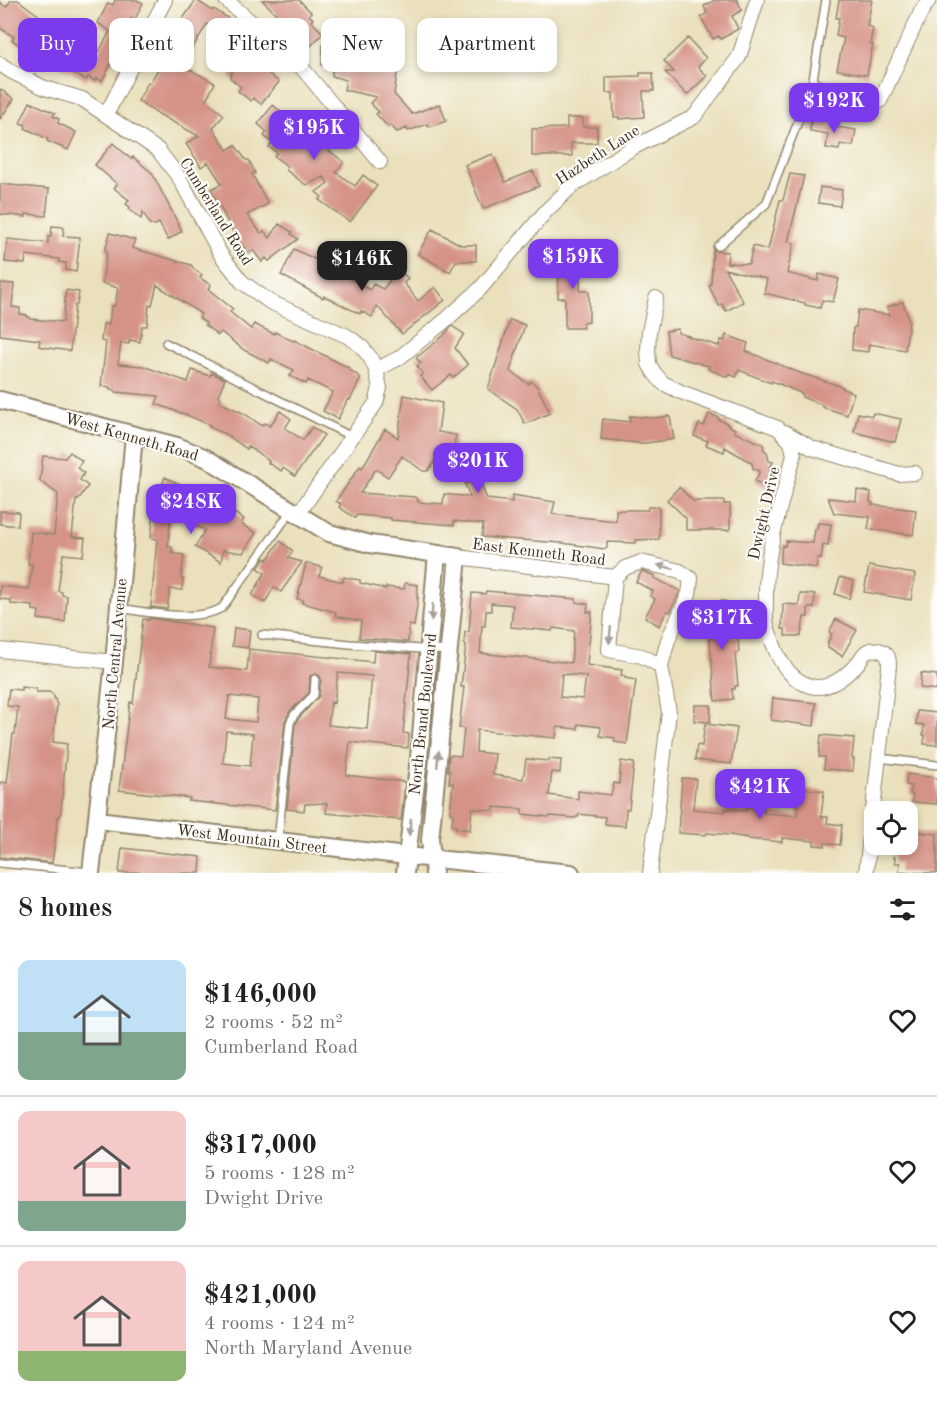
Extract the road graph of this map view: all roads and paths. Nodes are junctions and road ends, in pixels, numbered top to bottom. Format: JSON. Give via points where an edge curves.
{"nodes":[{"id":1,"x":165,"y":0,"type":"edge"},
{"id":2,"x":226,"y":0,"type":"edge"},
{"id":3,"x":757,"y":0,"type":"edge"},
{"id":4,"x":826,"y":0,"type":"edge"},
{"id":5,"x":929,"y":0,"type":"edge"},
{"id":6,"x":0,"y":64,"type":"edge"},
{"id":7,"x":812,"y":86,"type":"junction"},
{"id":8,"x":106,"y":115,"type":"junction"},
{"id":9,"x":380,"y":162,"type":"dead end"},
{"id":10,"x":718,"y":246,"type":"dead end"},
{"id":11,"x":657,"y":298,"type":"dead end"},
{"id":12,"x":166,"y":343,"type":"dead end"},
{"id":13,"x":376,"y":370,"type":"junction"},
{"id":14,"x":0,"y":400,"type":"edge"},
{"id":15,"x":778,"y":428,"type":"junction"},
{"id":16,"x":134,"y":435,"type":"junction"},
{"id":17,"x":352,"y":437,"type":"junction"},
{"id":18,"x":915,"y":473,"type":"dead end"},
{"id":19,"x":295,"y":512,"type":"junction"},
{"id":20,"x":437,"y":554,"type":"junction"},
{"id":21,"x":458,"y":557,"type":"junction"},
{"id":22,"x":615,"y":577,"type":"junction"},
{"id":23,"x":118,"y":608,"type":"junction"},
{"id":24,"x":262,"y":635,"type":"dead end"},
{"id":25,"x":0,"y":650,"type":"edge"},
{"id":26,"x":429,"y":650,"type":"junction"},
{"id":27,"x":449,"y":651,"type":"junction"},
{"id":28,"x":114,"y":662,"type":"junction"},
{"id":29,"x":661,"y":666,"type":"junction"},
{"id":30,"x":315,"y":679,"type":"dead end"},
{"id":31,"x":879,"y":758,"type":"junction"},
{"id":32,"x":937,"y":765,"type":"edge"},
{"id":33,"x":97,"y":820,"type":"junction"},
{"id":34,"x":278,"y":841,"type":"junction"},
{"id":35,"x":0,"y":863,"type":"edge"},
{"id":36,"x":406,"y":865,"type":"edge"},
{"id":37,"x":433,"y":866,"type":"edge"},
{"id":38,"x":92,"y":872,"type":"edge"},
{"id":39,"x":571,"y":873,"type":"edge"},
{"id":40,"x":650,"y":873,"type":"edge"},
{"id":41,"x":866,"y":873,"type":"edge"}],
"edges":[{"from":1,"to":8,"type":"street"},
{"from":2,"to":9,"type":"street","via":[[298,63]]},
{"from":3,"to":13,"type":"street","name":"Hazbeth Lane","via":[[740,57],[694,117],[632,148],[572,186],[447,319],[399,358]]},
{"from":4,"to":7,"type":"lane"},
{"from":5,"to":7,"type":"street","via":[[880,101]]},
{"from":6,"to":8,"type":"street","name":"Cumberland Road","via":[[45,88],[82,99]]},
{"from":7,"to":10,"type":"lane","via":[[766,204]]},
{"from":8,"to":13,"type":"street","name":"Cumberland Road","via":[[158,150],[180,179],[221,255],[242,282],[270,302],[347,336],[360,345]]},
{"from":11,"to":15,"type":"street","via":[[648,350],[649,364],[663,383]]},
{"from":12,"to":17,"type":"lane"},
{"from":13,"to":17,"type":"street","via":[[380,388],[376,403]]},
{"from":14,"to":16,"type":"street","name":"West Kenneth Road"},
{"from":15,"to":18,"type":"street","via":[[812,448],[898,474]]},
{"from":15,"to":31,"type":"street","name":"Dwight Drive","via":[[791,442],[794,455],[767,568],[767,624],[784,667],[798,681],[810,686],[832,684],[856,665],[866,651],[881,650],[887,656]]},
{"from":16,"to":19,"type":"street","name":"West Kenneth Road","via":[[206,458]]},
{"from":16,"to":23,"type":"street","name":"North Central Avenue"},
{"from":17,"to":19,"type":"street"},
{"from":19,"to":20,"type":"street","name":"West Kenneth Road","via":[[329,532],[370,544]]},
{"from":19,"to":23,"type":"lane","via":[[222,609],[186,616]]},
{"from":20,"to":21,"type":"street","name":"West Kenneth Road"},
{"from":20,"to":26,"type":"street","name":"North Brand Boulevard","one_way":true},
{"from":21,"to":22,"type":"street","name":"East Kenneth Road"},
{"from":21,"to":27,"type":"street","name":"North Brand Boulevard"},
{"from":22,"to":29,"type":"street","one_way":true,"via":[[609,650],[642,656]]},
{"from":29,"to":22,"type":"street","one_way":true,"via":[[691,579],[680,571],[641,561]]},
{"from":23,"to":28,"type":"street","name":"North Central Avenue"},
{"from":24,"to":26,"type":"lane"},
{"from":25,"to":28,"type":"street"},
{"from":26,"to":27,"type":"lane"},
{"from":26,"to":36,"type":"street","name":"North Brand Boulevard","one_way":true},
{"from":37,"to":27,"type":"street","name":"North Brand Boulevard","one_way":true,"via":[[430,840]]},
{"from":28,"to":33,"type":"street","name":"North Central Avenue"},
{"from":29,"to":40,"type":"street","via":[[669,711]]},
{"from":30,"to":34,"type":"lane","via":[[314,696],[290,723]]},
{"from":31,"to":32,"type":"lane"},
{"from":31,"to":41,"type":"street"},
{"from":33,"to":34,"type":"street","name":"West Mountain Street"},
{"from":33,"to":38,"type":"street","name":"North Central Avenue"},
{"from":34,"to":36,"type":"street","name":"West Mountain Street"},
{"from":35,"to":38,"type":"lane"},
{"from":36,"to":37,"type":"street","name":"West Mountain Street"},
{"from":37,"to":39,"type":"street","name":"West Mountain Street"}]}
